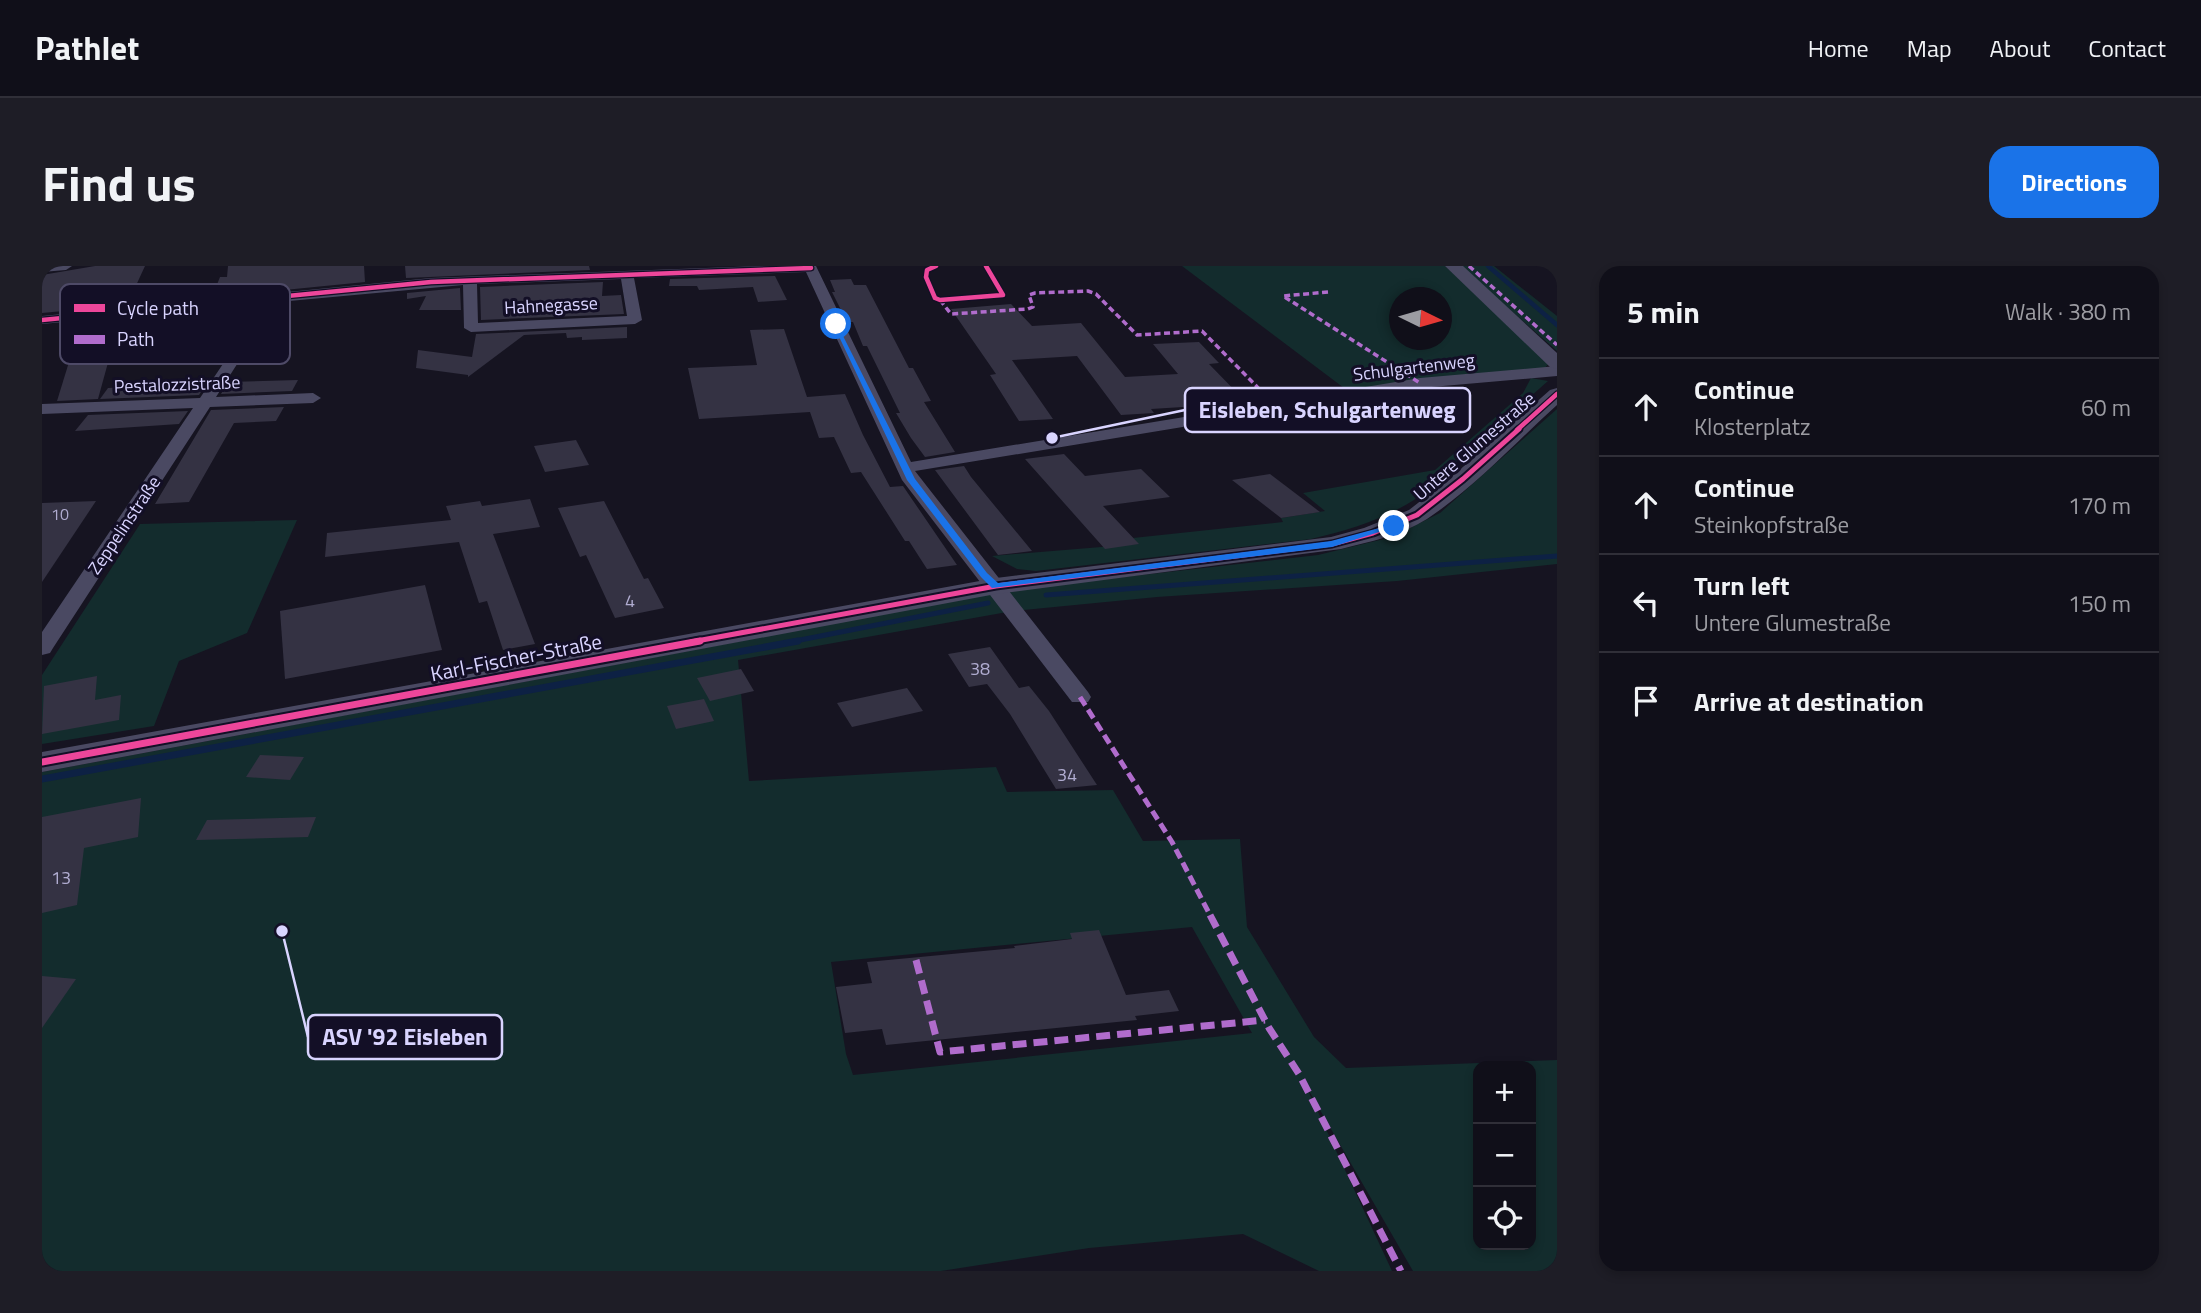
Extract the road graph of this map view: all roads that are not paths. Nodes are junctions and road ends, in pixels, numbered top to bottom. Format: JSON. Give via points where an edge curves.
{"nodes":[{"id":1,"x":66,"y":266,"type":"edge"},
{"id":2,"x":1453,"y":266,"type":"edge"},
{"id":3,"x":810,"y":267,"type":"edge"},
{"id":4,"x":42,"y":268,"type":"edge"},
{"id":5,"x":601,"y":271,"type":"edge"},
{"id":6,"x":627,"y":276,"type":"junction"},
{"id":7,"x":470,"y":280,"type":"junction"},
{"id":8,"x":290,"y":292,"type":"edge"},
{"id":9,"x":60,"y":318,"type":"edge"},
{"id":10,"x":42,"y":320,"type":"edge"},
{"id":11,"x":1557,"y":363,"type":"edge"},
{"id":12,"x":230,"y":364,"type":"edge"},
{"id":13,"x":1557,"y":371,"type":"edge"},
{"id":14,"x":1557,"y":394,"type":"edge"},
{"id":15,"x":313,"y":398,"type":"dead end"},
{"id":16,"x":206,"y":402,"type":"junction"},
{"id":17,"x":42,"y":409,"type":"edge"},
{"id":18,"x":904,"y":468,"type":"junction"},
{"id":19,"x":1003,"y":597,"type":"junction"},
{"id":20,"x":42,"y":648,"type":"edge"},
{"id":21,"x":1080,"y":697,"type":"dead end"},
{"id":22,"x":42,"y":762,"type":"edge"}],
"edges":[{"from":1,"to":4,"type":"street"},
{"from":2,"to":11,"type":"street"},
{"from":3,"to":6,"type":"street"},
{"from":3,"to":18,"type":"street"},
{"from":5,"to":6,"type":"street"},
{"from":5,"to":7,"type":"street"},
{"from":6,"to":7,"type":"street","name":"Hahnegasse","via":[[635,320],[471,328]]},
{"from":7,"to":8,"type":"street","via":[[381,282]]},
{"from":9,"to":10,"type":"street"},
{"from":12,"to":16,"type":"street","name":"Zeppelinstraße"},
{"from":13,"to":18,"type":"street","name":"Schulgartenweg","via":[[1420,383]]},
{"from":14,"to":19,"type":"street","name":"Untere Glumestraße","via":[[1417,515],[1373,533],[1332,544]]},
{"from":15,"to":16,"type":"street","name":"Pestalozzistraße"},
{"from":16,"to":17,"type":"street","name":"Pestalozzistraße"},
{"from":16,"to":20,"type":"street","name":"Zeppelinstraße"},
{"from":18,"to":19,"type":"street"},
{"from":19,"to":21,"type":"street"},
{"from":19,"to":22,"type":"street","name":"Karl-Fischer-Straße"}]}
